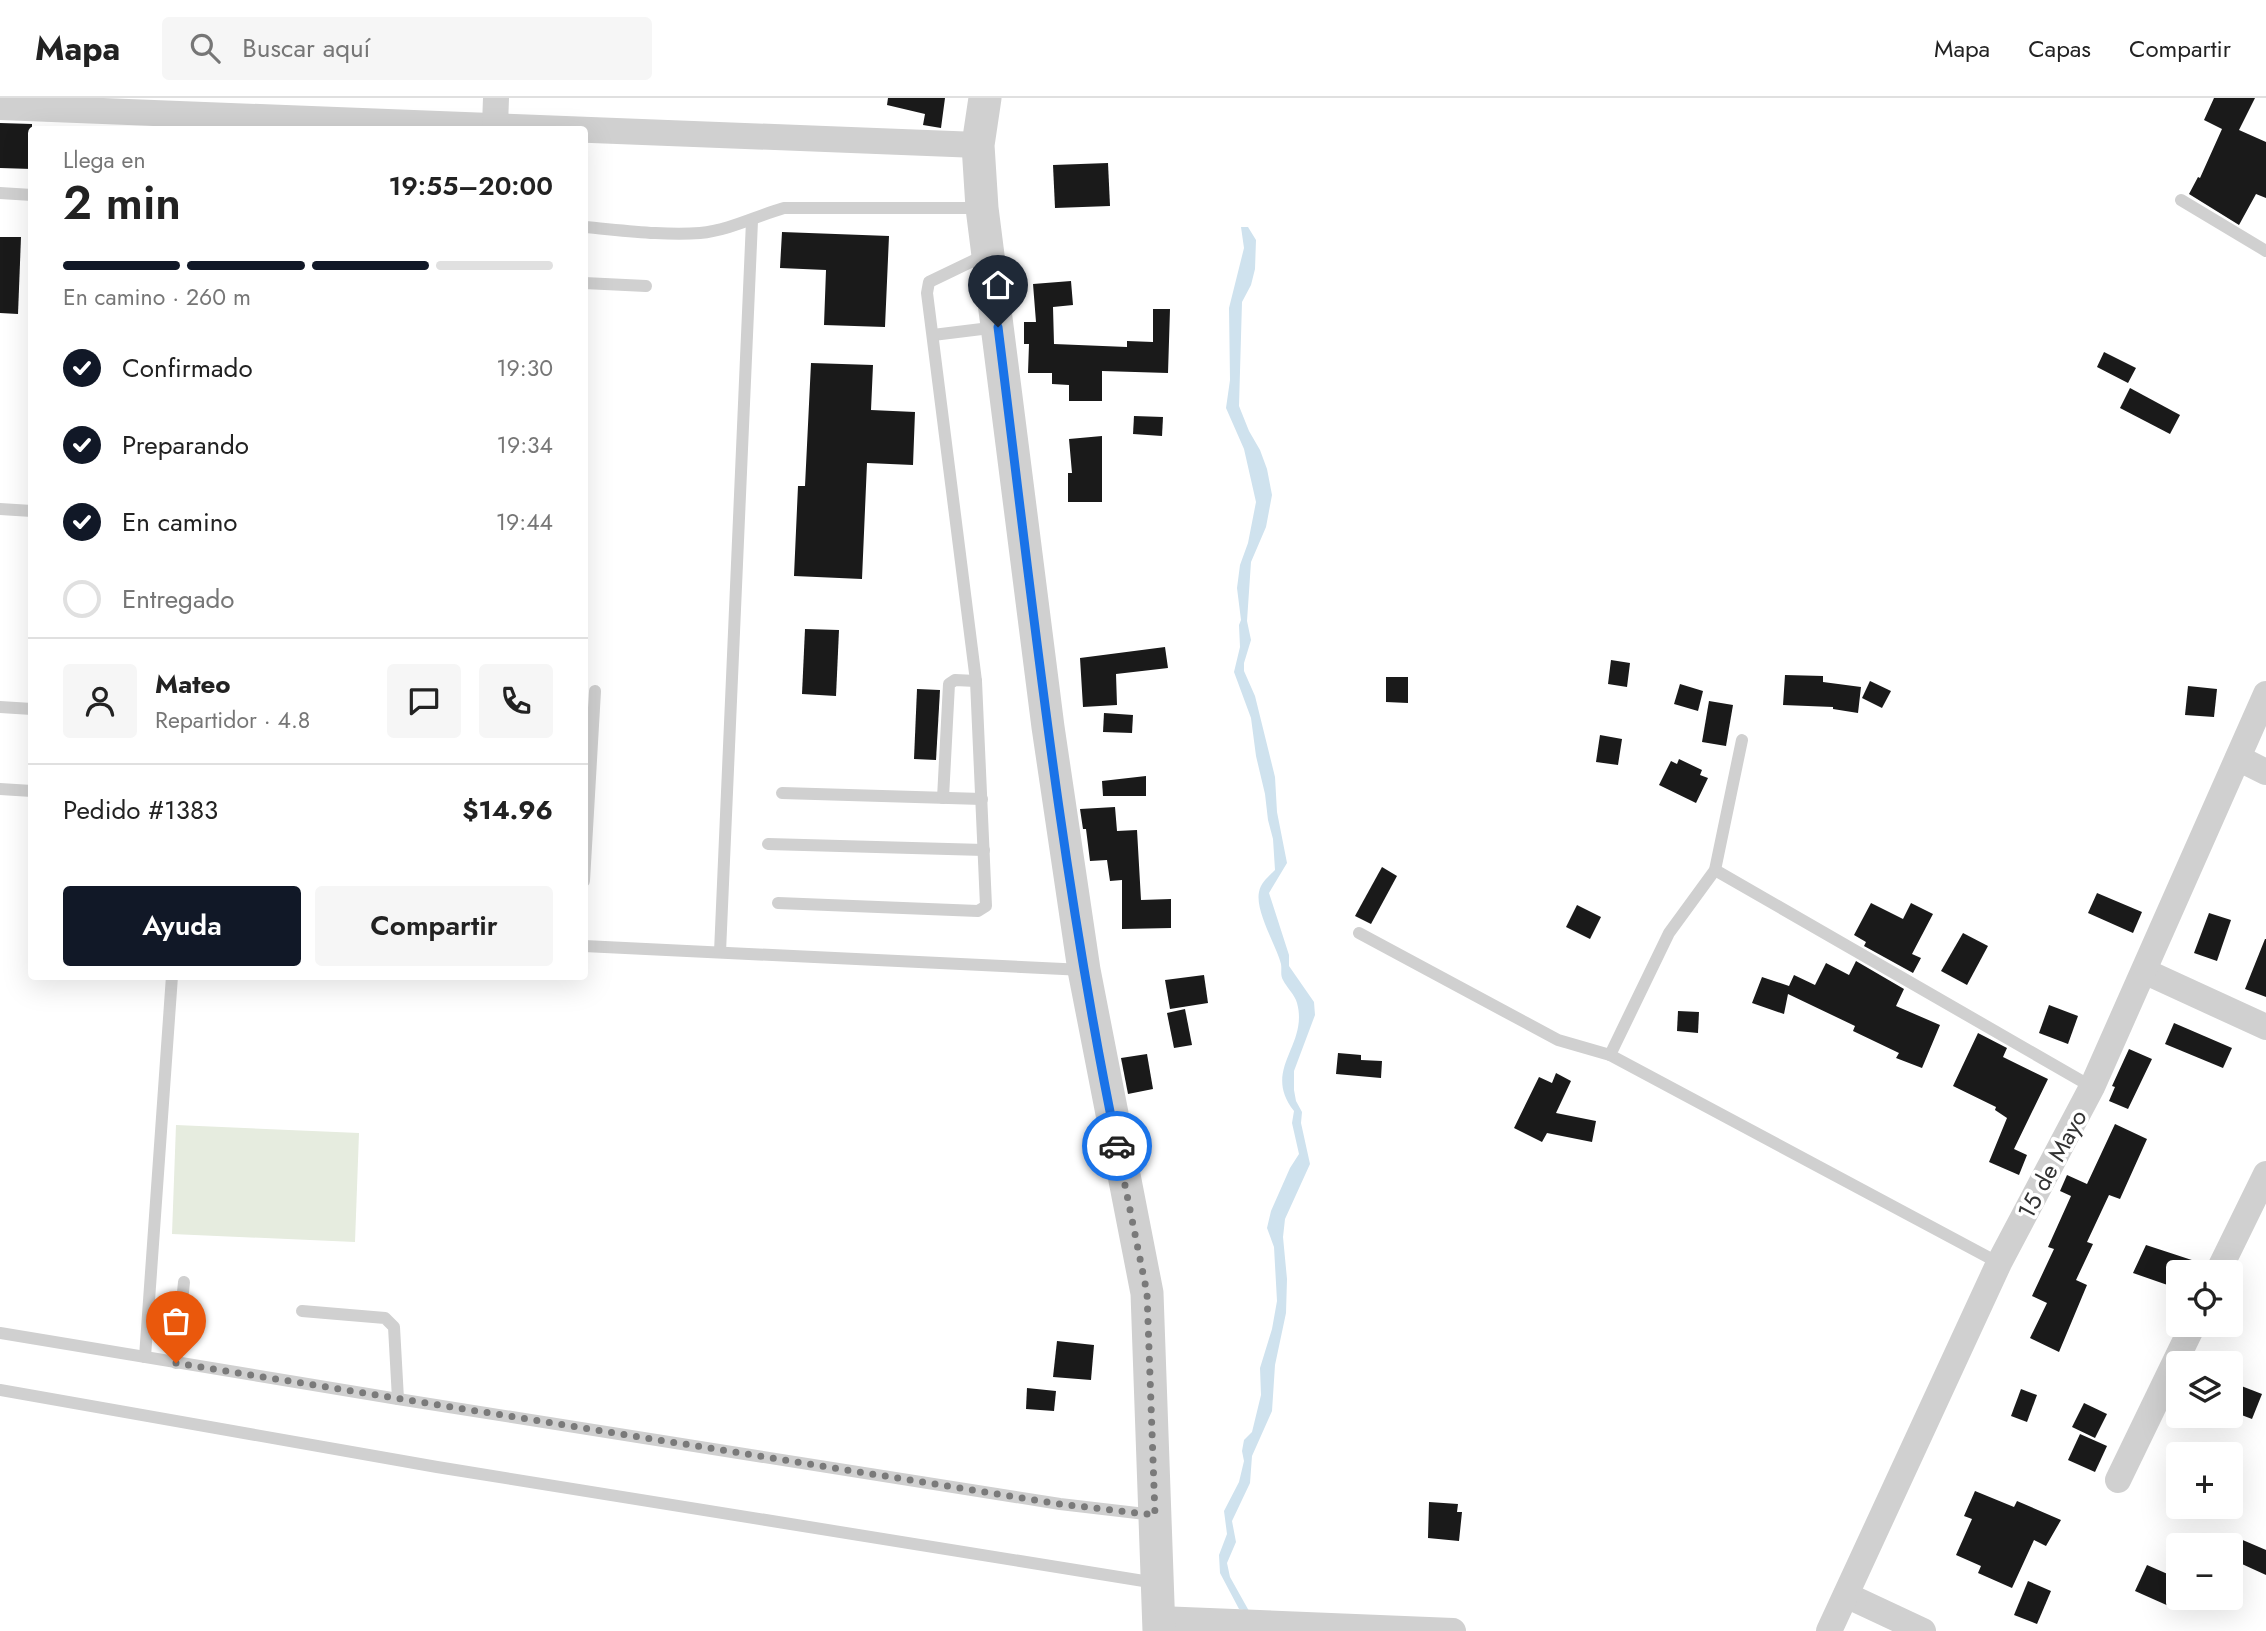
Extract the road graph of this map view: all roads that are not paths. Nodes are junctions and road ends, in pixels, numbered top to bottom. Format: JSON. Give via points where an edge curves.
{"nodes":[{"id":1,"x":496,"y":98,"type":"edge"},
{"id":2,"x":985,"y":98,"type":"edge"},
{"id":3,"x":0,"y":107,"type":"edge"},
{"id":4,"x":249,"y":107,"type":"edge"},
{"id":5,"x":495,"y":126,"type":"joint"},
{"id":6,"x":588,"y":130,"type":"edge"},
{"id":7,"x":978,"y":145,"type":"junction"},
{"id":8,"x":0,"y":193,"type":"edge"},
{"id":9,"x":28,"y":195,"type":"edge"},
{"id":10,"x":2181,"y":200,"type":"dead end"},
{"id":11,"x":982,"y":208,"type":"junction"},
{"id":12,"x":752,"y":221,"type":"junction"},
{"id":13,"x":588,"y":227,"type":"edge"},
{"id":14,"x":2266,"y":251,"type":"edge"},
{"id":15,"x":989,"y":253,"type":"junction"},
{"id":16,"x":588,"y":283,"type":"edge"},
{"id":17,"x":646,"y":286,"type":"dead end"},
{"id":18,"x":998,"y":327,"type":"junction"},
{"id":19,"x":933,"y":335,"type":"junction"},
{"id":20,"x":0,"y":509,"type":"edge"},
{"id":21,"x":28,"y":510,"type":"edge"},
{"id":22,"x":976,"y":681,"type":"junction"},
{"id":23,"x":595,"y":691,"type":"dead end"},
{"id":24,"x":2266,"y":694,"type":"edge"},
{"id":25,"x":0,"y":707,"type":"edge"},
{"id":26,"x":28,"y":709,"type":"edge"},
{"id":27,"x":1742,"y":740,"type":"dead end"},
{"id":28,"x":2238,"y":758,"type":"junction"},
{"id":29,"x":2266,"y":772,"type":"edge"},
{"id":30,"x":0,"y":789,"type":"edge"},
{"id":31,"x":28,"y":791,"type":"edge"},
{"id":32,"x":782,"y":793,"type":"dead end"},
{"id":33,"x":943,"y":798,"type":"junction"},
{"id":34,"x":982,"y":799,"type":"junction"},
{"id":35,"x":588,"y":812,"type":"edge"},
{"id":36,"x":768,"y":844,"type":"dead end"},
{"id":37,"x":984,"y":850,"type":"junction"},
{"id":38,"x":1714,"y":870,"type":"junction"},
{"id":39,"x":778,"y":902,"type":"dead end"},
{"id":40,"x":1359,"y":933,"type":"dead end"},
{"id":41,"x":588,"y":946,"type":"edge"},
{"id":42,"x":720,"y":952,"type":"junction"},
{"id":43,"x":1084,"y":970,"type":"junction"},
{"id":44,"x":2144,"y":971,"type":"junction"},
{"id":45,"x":172,"y":980,"type":"edge"},
{"id":46,"x":2266,"y":1027,"type":"edge"},
{"id":47,"x":1610,"y":1055,"type":"junction"},
{"id":48,"x":2092,"y":1087,"type":"junction"},
{"id":49,"x":2266,"y":1174,"type":"edge"},
{"id":50,"x":2224,"y":1260,"type":"edge"},
{"id":51,"x":1999,"y":1263,"type":"junction"},
{"id":52,"x":184,"y":1282,"type":"dead end"},
{"id":53,"x":302,"y":1311,"type":"dead end"},
{"id":54,"x":0,"y":1333,"type":"edge"},
{"id":55,"x":2187,"y":1337,"type":"edge"},
{"id":56,"x":145,"y":1357,"type":"junction"},
{"id":57,"x":176,"y":1363,"type":"junction"},
{"id":58,"x":0,"y":1390,"type":"edge"},
{"id":59,"x":398,"y":1399,"type":"junction"},
{"id":60,"x":2118,"y":1480,"type":"dead end"},
{"id":61,"x":1155,"y":1515,"type":"junction"},
{"id":62,"x":1158,"y":1583,"type":"junction"},
{"id":63,"x":1846,"y":1595,"type":"junction"},
{"id":64,"x":1159,"y":1625,"type":"edge"},
{"id":65,"x":1453,"y":1631,"type":"edge"},
{"id":66,"x":1829,"y":1631,"type":"edge"},
{"id":67,"x":1923,"y":1631,"type":"edge"}],
"edges":[{"from":1,"to":5,"type":"street"},
{"from":2,"to":7,"type":"street"},
{"from":3,"to":4,"type":"street"},
{"from":4,"to":5,"type":"street"},
{"from":6,"to":7,"type":"street"},
{"from":7,"to":11,"type":"street"},
{"from":8,"to":9,"type":"lane"},
{"from":10,"to":14,"type":"lane"},
{"from":11,"to":12,"type":"lane","via":[[784,208]]},
{"from":11,"to":15,"type":"street"},
{"from":12,"to":13,"type":"lane","via":[[700,233]]},
{"from":12,"to":42,"type":"lane"},
{"from":15,"to":18,"type":"street"},
{"from":15,"to":19,"type":"lane","via":[[929,282]]},
{"from":16,"to":17,"type":"lane"},
{"from":18,"to":19,"type":"lane"},
{"from":18,"to":43,"type":"street"},
{"from":19,"to":22,"type":"lane"},
{"from":20,"to":21,"type":"lane"},
{"from":22,"to":33,"type":"lane","via":[[949,684]]},
{"from":22,"to":34,"type":"lane"},
{"from":23,"to":35,"type":"lane"},
{"from":24,"to":28,"type":"street","name":"15 de Mayo"},
{"from":25,"to":26,"type":"lane"},
{"from":27,"to":38,"type":"lane"},
{"from":28,"to":29,"type":"street"},
{"from":28,"to":44,"type":"street","name":"15 de Mayo"},
{"from":30,"to":31,"type":"lane"},
{"from":32,"to":33,"type":"lane"},
{"from":33,"to":34,"type":"lane"},
{"from":34,"to":37,"type":"lane"},
{"from":36,"to":37,"type":"lane"},
{"from":37,"to":39,"type":"lane","via":[[986,906],[978,911]]},
{"from":38,"to":47,"type":"lane","via":[[1669,933]]},
{"from":38,"to":48,"type":"lane"},
{"from":40,"to":47,"type":"lane","via":[[1559,1040]]},
{"from":41,"to":42,"type":"lane"},
{"from":42,"to":43,"type":"lane"},
{"from":43,"to":61,"type":"street","via":[[1147,1293]]},
{"from":44,"to":46,"type":"street"},
{"from":44,"to":48,"type":"street","name":"15 de Mayo"},
{"from":45,"to":56,"type":"lane"},
{"from":47,"to":51,"type":"lane"},
{"from":48,"to":51,"type":"street","name":"15 de Mayo"},
{"from":49,"to":50,"type":"street"},
{"from":51,"to":63,"type":"street","name":"15 de Mayo"},
{"from":52,"to":57,"type":"lane"},
{"from":53,"to":59,"type":"lane","via":[[385,1318],[394,1327]]},
{"from":54,"to":56,"type":"lane"},
{"from":55,"to":60,"type":"street"},
{"from":56,"to":57,"type":"lane"},
{"from":57,"to":59,"type":"lane"},
{"from":58,"to":62,"type":"lane","via":[[450,1469]]},
{"from":59,"to":61,"type":"lane","via":[[1060,1504]]},
{"from":61,"to":62,"type":"street"},
{"from":62,"to":64,"type":"street"},
{"from":63,"to":66,"type":"street","name":"15 de Mayo"},
{"from":63,"to":67,"type":"street"},
{"from":64,"to":65,"type":"street"}]}
